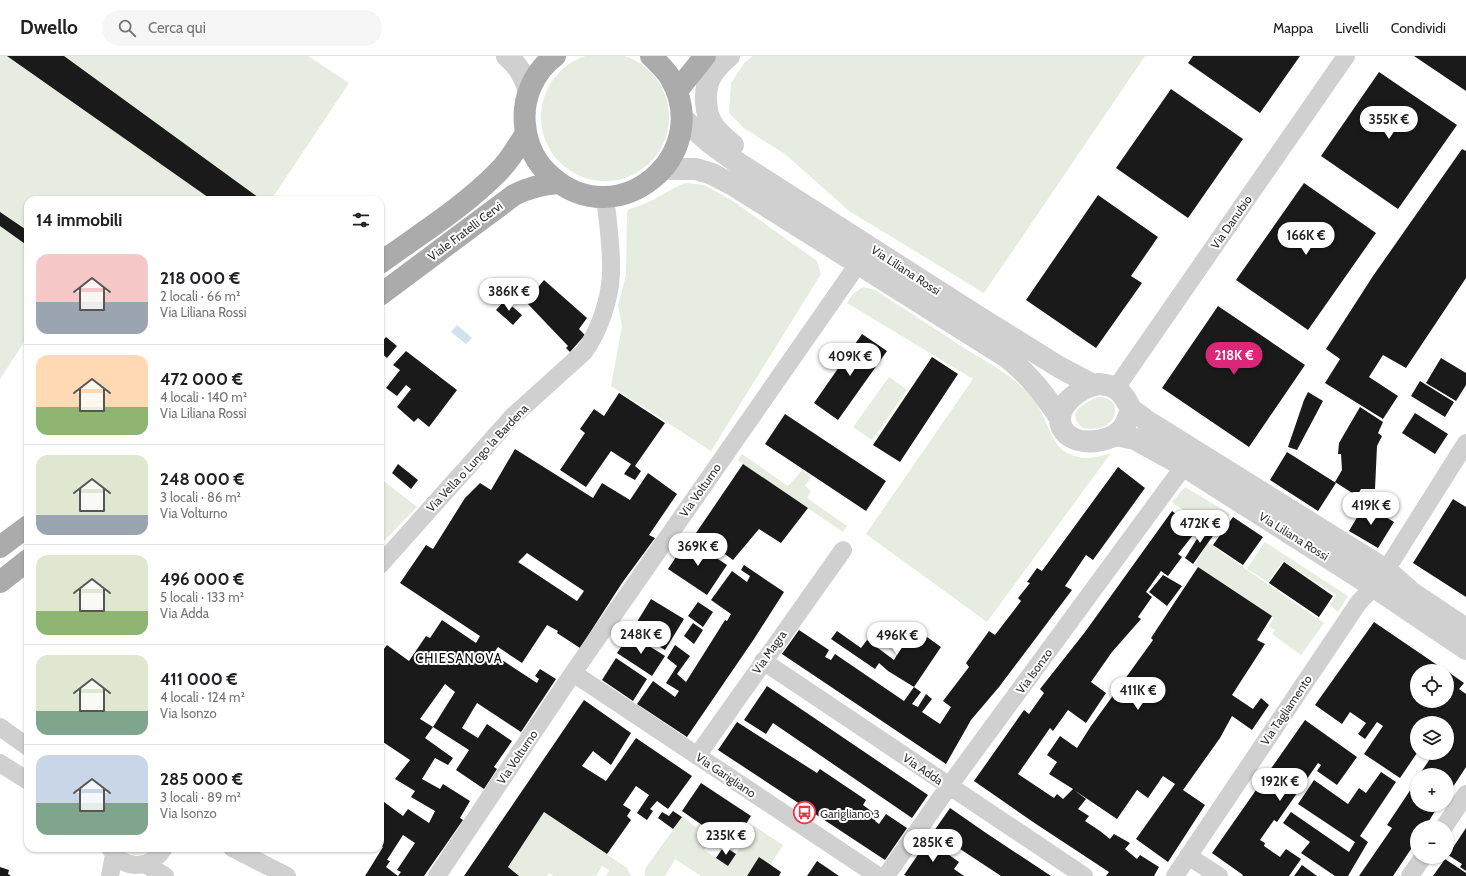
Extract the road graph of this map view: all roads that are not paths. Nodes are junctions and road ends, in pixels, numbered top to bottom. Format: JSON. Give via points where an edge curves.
{"nodes":[{"id":1,"x":507,"y":56,"type":"edge"},
{"id":2,"x":555,"y":56,"type":"edge"},
{"id":3,"x":651,"y":56,"type":"edge"},
{"id":4,"x":705,"y":56,"type":"edge"},
{"id":5,"x":729,"y":56,"type":"edge"},
{"id":6,"x":1346,"y":56,"type":"edge"},
{"id":7,"x":529,"y":91,"type":"junction"},
{"id":8,"x":677,"y":91,"type":"junction"},
{"id":9,"x":682,"y":118,"type":"junction"},
{"id":10,"x":526,"y":133,"type":"junction"},
{"id":11,"x":663,"y":169,"type":"junction"},
{"id":12,"x":558,"y":183,"type":"junction"},
{"id":13,"x":605,"y":197,"type":"junction"},
{"id":14,"x":812,"y":210,"type":"junction"},
{"id":15,"x":384,"y":260,"type":"edge"},
{"id":16,"x":858,"y":264,"type":"junction"},
{"id":17,"x":384,"y":292,"type":"edge"},
{"id":18,"x":1093,"y":384,"type":"junction"},
{"id":19,"x":1116,"y":388,"type":"junction"},
{"id":20,"x":1131,"y":409,"type":"junction"},
{"id":21,"x":1060,"y":418,"type":"junction"},
{"id":22,"x":1115,"y":435,"type":"junction"},
{"id":23,"x":1466,"y":443,"type":"edge"},
{"id":24,"x":1184,"y":466,"type":"junction"},
{"id":25,"x":24,"y":529,"type":"edge"},
{"id":26,"x":0,"y":547,"type":"edge"},
{"id":27,"x":843,"y":550,"type":"dead end"},
{"id":28,"x":384,"y":560,"type":"edge"},
{"id":29,"x":24,"y":563,"type":"edge"},
{"id":30,"x":1380,"y":578,"type":"junction"},
{"id":31,"x":0,"y":582,"type":"edge"},
{"id":32,"x":1466,"y":629,"type":"edge"},
{"id":33,"x":1466,"y":649,"type":"edge"},
{"id":34,"x":763,"y":661,"type":"junction"},
{"id":35,"x":573,"y":673,"type":"junction"},
{"id":36,"x":0,"y":727,"type":"edge"},
{"id":37,"x":24,"y":744,"type":"edge"},
{"id":38,"x":697,"y":756,"type":"junction"},
{"id":39,"x":0,"y":763,"type":"edge"},
{"id":40,"x":24,"y":778,"type":"edge"},
{"id":41,"x":949,"y":786,"type":"junction"},
{"id":42,"x":1466,"y":794,"type":"edge"},
{"id":43,"x":1449,"y":820,"type":"edge"},
{"id":44,"x":112,"y":852,"type":"edge"},
{"id":45,"x":113,"y":852,"type":"edge"},
{"id":46,"x":162,"y":852,"type":"edge"},
{"id":47,"x":240,"y":852,"type":"edge"},
{"id":48,"x":1188,"y":856,"type":"junction"},
{"id":49,"x":1418,"y":864,"type":"edge"},
{"id":50,"x":140,"y":868,"type":"edge"},
{"id":51,"x":110,"y":876,"type":"edge"},
{"id":52,"x":165,"y":876,"type":"edge"},
{"id":53,"x":287,"y":876,"type":"edge"},
{"id":54,"x":437,"y":876,"type":"edge"},
{"id":55,"x":878,"y":876,"type":"edge"},
{"id":56,"x":886,"y":876,"type":"edge"},
{"id":57,"x":1084,"y":876,"type":"edge"},
{"id":58,"x":1175,"y":876,"type":"edge"},
{"id":59,"x":1219,"y":876,"type":"edge"},
{"id":60,"x":1410,"y":876,"type":"edge"}],
"edges":[{"from":1,"to":7,"type":"street","via":[[524,76]]},
{"from":2,"to":7,"type":"main road","via":[[543,67]]},
{"from":3,"to":8,"type":"main road","via":[[670,77]]},
{"from":4,"to":8,"type":"main road"},
{"from":5,"to":14,"type":"street","via":[[709,79],[706,94],[707,111],[712,124],[722,136],[780,176]]},
{"from":6,"to":19,"type":"street","name":"Via Danubio"},
{"from":7,"to":10,"type":"main road","via":[[525,104]]},
{"from":8,"to":9,"type":"main road"},
{"from":9,"to":11,"type":"main road","via":[[677,145]]},
{"from":9,"to":14,"type":"street","name":"Via Liliana Rossi","via":[[721,151]]},
{"from":10,"to":12,"type":"main road","via":[[537,161]]},
{"from":10,"to":15,"type":"main road","name":"Viale Fratelli Cervi","via":[[500,170],[468,199]]},
{"from":11,"to":13,"type":"main road","via":[[652,180],[637,189],[622,195]]},
{"from":11,"to":16,"type":"street","name":"Via Liliana Rossi","via":[[696,169],[712,174],[768,206]]},
{"from":12,"to":13,"type":"main road","via":[[572,191]]},
{"from":12,"to":17,"type":"main road","name":"Viale Fratelli Cervi","via":[[525,189],[514,195]]},
{"from":13,"to":28,"type":"street","name":"Via Vella o Lungo la Bardena","via":[[611,274],[605,306],[593,340],[584,352],[512,416]]},
{"from":14,"to":18,"type":"street","name":"Via Liliana Rossi","via":[[1059,367]]},
{"from":16,"to":21,"type":"street","name":"Via Liliana Rossi","via":[[1008,358],[1027,374]]},
{"from":16,"to":35,"type":"street","name":"Via Volturno"},
{"from":18,"to":19,"type":"street","name":"Via Liliana Rossi","via":[[1107,384]]},
{"from":18,"to":21,"type":"street","via":[[1068,400]]},
{"from":19,"to":20,"type":"street","name":"Via Liliana Rossi"},
{"from":20,"to":22,"type":"street","via":[[1126,424]]},
{"from":20,"to":30,"type":"street","name":"Via Liliana Rossi"},
{"from":21,"to":22,"type":"street","name":"Via Liliana Rossi","via":[[1062,428],[1077,440],[1094,442]]},
{"from":22,"to":24,"type":"street","name":"Via Liliana Rossi","via":[[1136,439]]},
{"from":23,"to":30,"type":"street","name":"Via Tagliamento"},
{"from":24,"to":30,"type":"street","name":"Via Liliana Rossi"},
{"from":24,"to":41,"type":"street","name":"Via Isonzo"},
{"from":25,"to":26,"type":"main road"},
{"from":27,"to":34,"type":"street","name":"Via Magra"},
{"from":29,"to":31,"type":"main road"},
{"from":30,"to":32,"type":"street","name":"Via Liliana Rossi","via":[[1412,593]]},
{"from":30,"to":33,"type":"street","name":"Via Liliana Rossi"},
{"from":30,"to":48,"type":"street","name":"Via Tagliamento","via":[[1359,602]]},
{"from":34,"to":38,"type":"street","name":"Via Magra"},
{"from":34,"to":41,"type":"street","name":"Via Adda"},
{"from":35,"to":38,"type":"street","name":"Via Garigliano"},
{"from":35,"to":54,"type":"street","name":"Via Volturno"},
{"from":36,"to":37,"type":"street"},
{"from":38,"to":55,"type":"street","name":"Via Garigliano"},
{"from":39,"to":40,"type":"street"},
{"from":41,"to":56,"type":"street","name":"Via Isonzo"},
{"from":41,"to":57,"type":"street","name":"Via Adda"},
{"from":42,"to":43,"type":"street"},
{"from":44,"to":51,"type":"street"},
{"from":45,"to":50,"type":"street","via":[[120,860]]},
{"from":46,"to":50,"type":"street"},
{"from":47,"to":53,"type":"street"},
{"from":48,"to":58,"type":"street","name":"Via Tagliamento"},
{"from":48,"to":59,"type":"street"},
{"from":49,"to":60,"type":"street"},
{"from":50,"to":52,"type":"street"}]}
